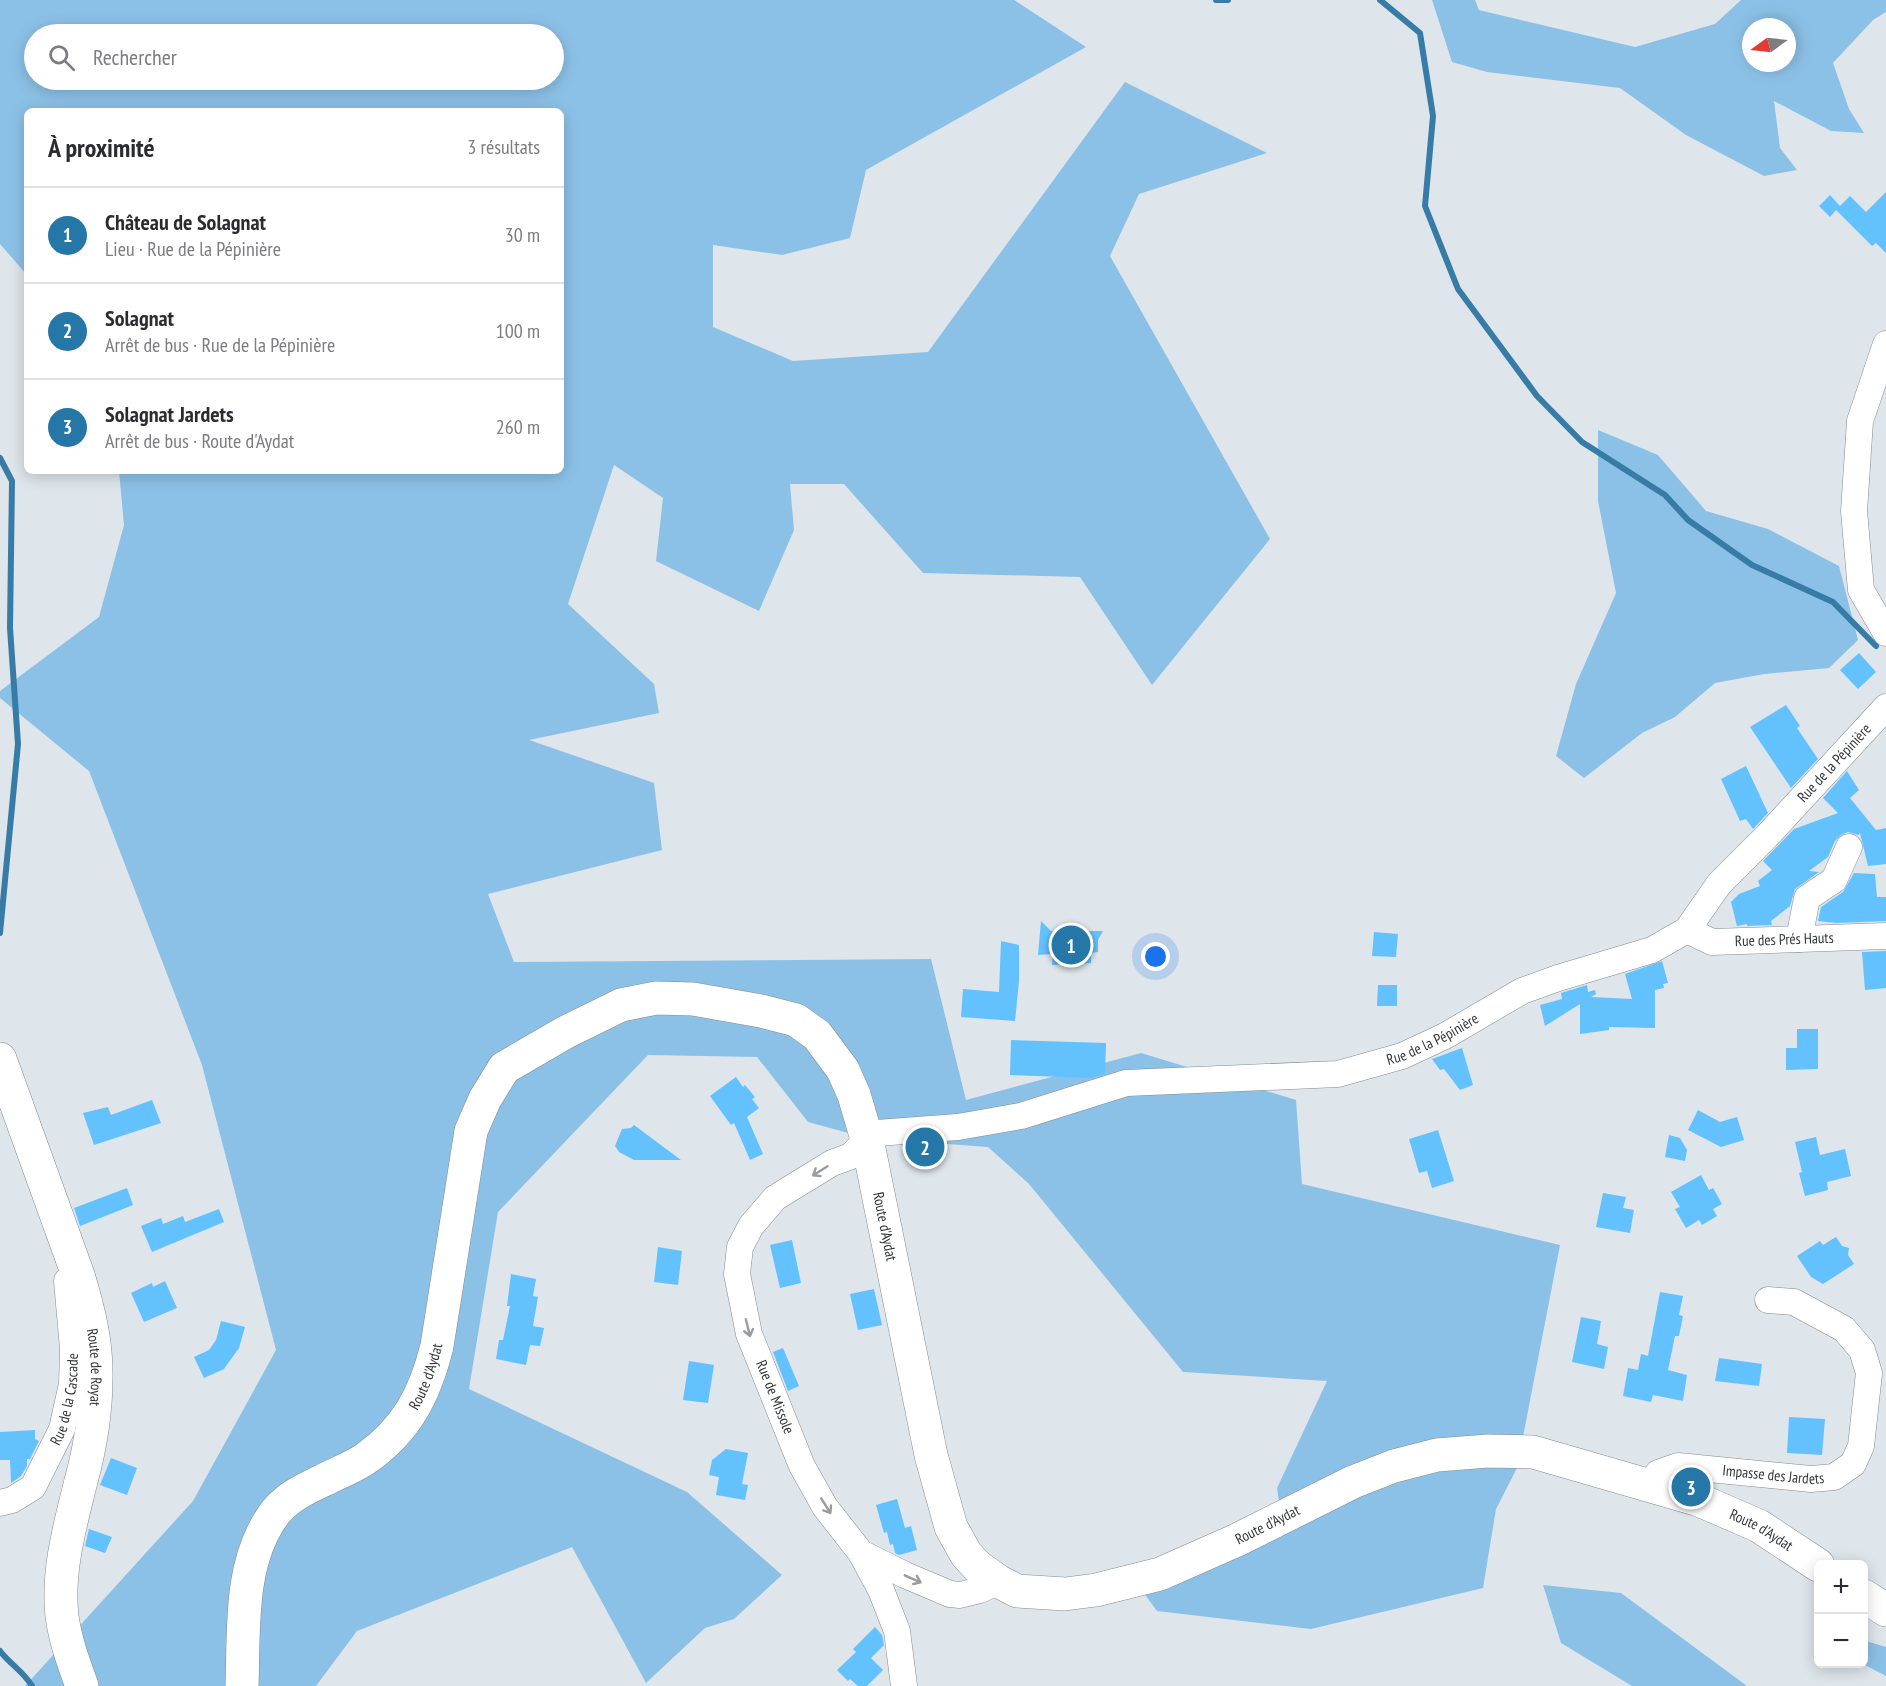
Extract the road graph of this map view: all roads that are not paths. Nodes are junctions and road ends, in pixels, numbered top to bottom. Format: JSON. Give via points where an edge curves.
{"nodes":[{"id":1,"x":1886,"y":344,"type":"edge"},
{"id":2,"x":1886,"y":633,"type":"edge"},
{"id":3,"x":1886,"y":707,"type":"edge"},
{"id":4,"x":1849,"y":847,"type":"dead end"},
{"id":5,"x":1687,"y":930,"type":"junction"},
{"id":6,"x":1886,"y":936,"type":"edge"},
{"id":7,"x":1799,"y":939,"type":"junction"},
{"id":8,"x":0,"y":1059,"type":"edge"},
{"id":9,"x":867,"y":1138,"type":"junction"},
{"id":10,"x":78,"y":1275,"type":"junction"},
{"id":11,"x":1768,"y":1300,"type":"dead end"},
{"id":12,"x":1649,"y":1485,"type":"junction"},
{"id":13,"x":0,"y":1503,"type":"edge"},
{"id":14,"x":861,"y":1553,"type":"junction"},
{"id":15,"x":1814,"y":1562,"type":"edge"},
{"id":16,"x":998,"y":1581,"type":"junction"},
{"id":17,"x":1868,"y":1599,"type":"edge"},
{"id":18,"x":1886,"y":1610,"type":"edge"},
{"id":19,"x":82,"y":1686,"type":"edge"},
{"id":20,"x":242,"y":1686,"type":"edge"},
{"id":21,"x":904,"y":1686,"type":"edge"}],
"edges":[{"from":1,"to":2,"type":"street","via":[[1860,421],[1854,511],[1861,590]]},
{"from":3,"to":5,"type":"street","name":"Rue de la Pépinière","via":[[1719,884]]},
{"from":4,"to":7,"type":"street","via":[[1834,880],[1807,898]]},
{"from":5,"to":7,"type":"street","name":"Rue des Prés Hauts","via":[[1712,942]]},
{"from":5,"to":9,"type":"street","name":"Rue de la Pépinière","via":[[1652,950],[1522,991],[1402,1056],[1338,1074],[1126,1083],[1021,1116],[957,1127],[877,1133]]},
{"from":6,"to":7,"type":"street","name":"Rue des Prés Hauts"},
{"from":8,"to":10,"type":"main road","name":"Route de Royat"},
{"from":9,"to":14,"type":"street","name":"Rue de Missole","one_way":true,"via":[[851,1156],[832,1163],[775,1198],[751,1226],[740,1247],[737,1274],[749,1334],[802,1466],[825,1506]]},
{"from":9,"to":16,"type":"main road","name":"Route d'Aydat","via":[[929,1444],[951,1527],[976,1566]]},
{"from":9,"to":20,"type":"main road","name":"Route d'Aydat","via":[[843,1070],[818,1035],[796,1020],[760,1011],[684,999],[656,998],[621,1005],[504,1068],[471,1131],[430,1376],[418,1403],[393,1436],[364,1459],[286,1500],[273,1515],[250,1567],[244,1611]]},
{"from":10,"to":13,"type":"street","name":"Rue de la Cascade","via":[[67,1281],[72,1384],[62,1429],[33,1487]]},
{"from":10,"to":19,"type":"main road","name":"Route de Royat","via":[[87,1305],[96,1378],[91,1432],[61,1575],[62,1616]]},
{"from":11,"to":12,"type":"street","name":"Impasse des Jardets","via":[[1794,1302],[1844,1329],[1862,1350],[1869,1373],[1861,1446],[1853,1464],[1834,1478],[1811,1479],[1678,1466],[1658,1473]]},
{"from":12,"to":15,"type":"main road","name":"Route d'Aydat","via":[[1722,1509],[1758,1526]]},
{"from":12,"to":16,"type":"main road","name":"Route d'Aydat","via":[[1533,1452],[1437,1455],[1353,1482],[1160,1574],[1065,1594],[1017,1591]]},
{"from":14,"to":16,"type":"street","name":"Rue de Missole","one_way":true,"via":[[950,1594],[980,1590]]},
{"from":14,"to":21,"type":"street","via":[[897,1631]]},
{"from":17,"to":18,"type":"main road"}]}
